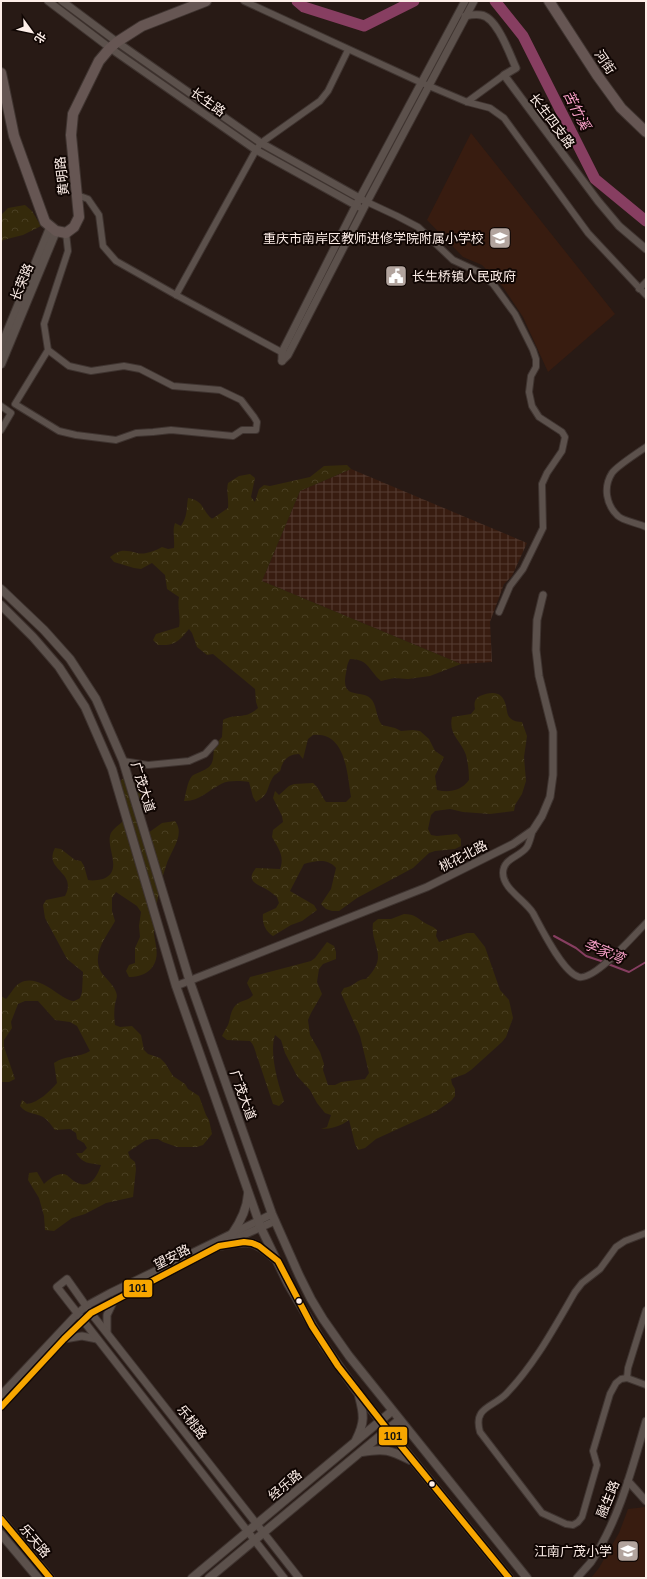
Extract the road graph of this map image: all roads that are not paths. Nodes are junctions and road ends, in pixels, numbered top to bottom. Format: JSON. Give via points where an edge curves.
{"nodes":[{"id":1,"x":48,"y":1,"type":"edge"},
{"id":2,"x":62,"y":1,"type":"edge"},
{"id":3,"x":206,"y":1,"type":"edge"},
{"id":4,"x":244,"y":1,"type":"edge"},
{"id":5,"x":549,"y":1,"type":"edge"},
{"id":6,"x":464,"y":2,"type":"edge"},
{"id":7,"x":473,"y":4,"type":"edge"},
{"id":8,"x":465,"y":16,"type":"junction"},
{"id":9,"x":113,"y":45,"type":"junction"},
{"id":10,"x":348,"y":50,"type":"junction"},
{"id":11,"x":1,"y":73,"type":"edge"},
{"id":12,"x":504,"y":75,"type":"junction"},
{"id":13,"x":425,"y":85,"type":"junction"},
{"id":14,"x":467,"y":102,"type":"junction"},
{"id":15,"x":646,"y":132,"type":"edge"},
{"id":16,"x":261,"y":143,"type":"junction"},
{"id":17,"x":256,"y":150,"type":"junction"},
{"id":18,"x":77,"y":195,"type":"junction"},
{"id":19,"x":364,"y":200,"type":"junction"},
{"id":20,"x":356,"y":205,"type":"junction"},
{"id":21,"x":363,"y":209,"type":"junction"},
{"id":22,"x":58,"y":230,"type":"junction"},
{"id":23,"x":646,"y":250,"type":"edge"},
{"id":24,"x":646,"y":282,"type":"edge"},
{"id":25,"x":639,"y":289,"type":"junction"},
{"id":26,"x":646,"y":295,"type":"edge"},
{"id":27,"x":176,"y":296,"type":"junction"},
{"id":28,"x":1,"y":347,"type":"edge"},
{"id":29,"x":48,"y":350,"type":"junction"},
{"id":30,"x":285,"y":353,"type":"junction"},
{"id":31,"x":1,"y":364,"type":"edge"},
{"id":32,"x":1,"y":406,"type":"edge"},
{"id":33,"x":1,"y":430,"type":"edge"},
{"id":34,"x":646,"y":447,"type":"edge"},
{"id":35,"x":646,"y":527,"type":"edge"},
{"id":36,"x":1,"y":589,"type":"edge"},
{"id":37,"x":543,"y":595,"type":"dead end"},
{"id":38,"x":1,"y":605,"type":"edge"},
{"id":39,"x":499,"y":612,"type":"dead end"},
{"id":40,"x":215,"y":743,"type":"dead end"},
{"id":41,"x":123,"y":761,"type":"junction"},
{"id":42,"x":533,"y":830,"type":"junction"},
{"id":43,"x":646,"y":922,"type":"edge"},
{"id":44,"x":190,"y":982,"type":"junction"},
{"id":45,"x":176,"y":986,"type":"junction"},
{"id":46,"x":248,"y":1191,"type":"junction"},
{"id":47,"x":274,"y":1218,"type":"junction"},
{"id":48,"x":260,"y":1224,"type":"junction"},
{"id":49,"x":646,"y":1233,"type":"edge"},
{"id":50,"x":232,"y":1234,"type":"junction"},
{"id":51,"x":219,"y":1246,"type":"junction"},
{"id":52,"x":278,"y":1261,"type":"junction"},
{"id":53,"x":114,"y":1300,"type":"junction"},
{"id":54,"x":86,"y":1306,"type":"junction"},
{"id":55,"x":646,"y":1310,"type":"edge"},
{"id":56,"x":77,"y":1314,"type":"junction"},
{"id":57,"x":91,"y":1314,"type":"junction"},
{"id":58,"x":82,"y":1321,"type":"junction"},
{"id":59,"x":106,"y":1332,"type":"junction"},
{"id":60,"x":64,"y":1339,"type":"junction"},
{"id":61,"x":97,"y":1339,"type":"junction"},
{"id":62,"x":627,"y":1378,"type":"junction"},
{"id":63,"x":646,"y":1385,"type":"edge"},
{"id":64,"x":358,"y":1393,"type":"junction"},
{"id":65,"x":1,"y":1395,"type":"edge"},
{"id":66,"x":1,"y":1408,"type":"edge"},
{"id":67,"x":392,"y":1411,"type":"junction"},
{"id":68,"x":399,"y":1420,"type":"junction"},
{"id":69,"x":381,"y":1421,"type":"junction"},
{"id":70,"x":646,"y":1421,"type":"edge"},
{"id":71,"x":388,"y":1430,"type":"junction"},
{"id":72,"x":354,"y":1444,"type":"junction"},
{"id":73,"x":361,"y":1452,"type":"junction"},
{"id":74,"x":414,"y":1462,"type":"junction"},
{"id":75,"x":628,"y":1481,"type":"junction"},
{"id":76,"x":458,"y":1492,"type":"junction"},
{"id":77,"x":646,"y":1501,"type":"edge"},
{"id":78,"x":446,"y":1502,"type":"junction"},
{"id":79,"x":1,"y":1519,"type":"edge"},
{"id":80,"x":256,"y":1525,"type":"junction"},
{"id":81,"x":247,"y":1532,"type":"junction"},
{"id":82,"x":263,"y":1533,"type":"junction"},
{"id":83,"x":1,"y":1534,"type":"edge"},
{"id":84,"x":254,"y":1541,"type":"junction"},
{"id":85,"x":38,"y":1578,"type":"edge"},
{"id":86,"x":50,"y":1578,"type":"edge"},
{"id":87,"x":192,"y":1578,"type":"edge"},
{"id":88,"x":209,"y":1578,"type":"edge"},
{"id":89,"x":284,"y":1578,"type":"edge"},
{"id":90,"x":299,"y":1578,"type":"edge"},
{"id":91,"x":509,"y":1578,"type":"edge"},
{"id":92,"x":527,"y":1578,"type":"edge"},
{"id":93,"x":577,"y":1578,"type":"edge"}],
"edges":[{"from":1,"to":9,"type":"street","name":"长生路"},
{"from":2,"to":9,"type":"street","name":"长生路"},
{"from":3,"to":9,"type":"highway","name":"黄明路","via":[[142,26]]},
{"from":4,"to":10,"type":"street"},
{"from":5,"to":15,"type":"highway","name":"河街","via":[[621,108]]},
{"from":6,"to":13,"type":"street"},
{"from":7,"to":8,"type":"street"},
{"from":8,"to":12,"type":"street","via":[[482,15],[488,17],[496,26],[516,68]]},
{"from":8,"to":13,"type":"street"},
{"from":9,"to":16,"type":"street","name":"长生路"},
{"from":9,"to":17,"type":"street","name":"长生路"},
{"from":9,"to":18,"type":"highway","name":"黄明路","via":[[99,61],[73,114],[71,135]]},
{"from":10,"to":13,"type":"street"},
{"from":10,"to":16,"type":"street","via":[[328,91],[320,101]]},
{"from":11,"to":22,"type":"highway","via":[[14,136],[45,222]]},
{"from":12,"to":14,"type":"street"},
{"from":12,"to":23,"type":"street","name":"长生四支路","via":[[598,201],[619,226]]},
{"from":13,"to":14,"type":"street"},
{"from":13,"to":19,"type":"street"},
{"from":14,"to":25,"type":"street","via":[[490,108],[504,118],[588,233]]},
{"from":16,"to":17,"type":"street"},
{"from":16,"to":19,"type":"street","name":"长生路"},
{"from":17,"to":20,"type":"street","name":"长生路"},
{"from":17,"to":27,"type":"street"},
{"from":18,"to":22,"type":"highway","name":"黄明路","via":[[79,217],[74,227]]},
{"from":18,"to":27,"type":"street","via":[[88,199],[99,215],[103,246],[116,260]]},
{"from":19,"to":20,"type":"street"},
{"from":19,"to":21,"type":"street"},
{"from":19,"to":39,"type":"street","via":[[418,227],[453,260],[479,272],[493,284],[515,314],[535,355],[536,367],[531,376],[529,392],[532,406],[539,418],[562,432],[565,437],[562,451],[542,484],[543,528],[522,569],[510,586]]},
{"from":20,"to":21,"type":"street","name":"长生路"},
{"from":20,"to":30,"type":"street"},
{"from":21,"to":30,"type":"street"},
{"from":22,"to":28,"type":"main road","name":"长荣路"},
{"from":22,"to":29,"type":"street","via":[[68,251],[44,324]]},
{"from":22,"to":31,"type":"main road","name":"长荣路"},
{"from":24,"to":25,"type":"street"},
{"from":25,"to":26,"type":"street"},
{"from":27,"to":30,"type":"street"},
{"from":29,"to":29,"type":"street","via":[[15,404],[59,431],[116,440],[136,433],[171,430],[233,436],[242,430],[256,430],[257,422],[241,400],[220,390],[173,386],[140,369],[124,366],[91,371],[69,366]]},
{"from":32,"to":33,"type":"street","via":[[11,413]]},
{"from":34,"to":35,"type":"street","via":[[612,473],[606,489],[608,501],[618,516]]},
{"from":36,"to":41,"type":"main road","name":"广茂大道","via":[[70,659],[96,699]]},
{"from":37,"to":42,"type":"street","name":"桃花北路","via":[[537,620],[536,650],[539,676],[553,732],[553,775],[550,797]]},
{"from":38,"to":45,"type":"main road","name":"广茂大道","via":[[59,667],[85,707],[112,769]]},
{"from":40,"to":41,"type":"street","via":[[205,754],[189,761],[148,766]]},
{"from":41,"to":44,"type":"main road","name":"广茂大道"},
{"from":42,"to":43,"type":"street","via":[[526,848],[506,862],[503,871],[504,882],[529,907],[562,963],[572,973],[579,977],[589,975],[616,955]]},
{"from":42,"to":44,"type":"street","name":"桃花北路","via":[[513,844],[427,887]]},
{"from":44,"to":45,"type":"street","name":"桃花北路"},
{"from":44,"to":47,"type":"main road","name":"广茂大道"},
{"from":45,"to":46,"type":"main road","name":"广茂大道"},
{"from":46,"to":48,"type":"main road","name":"广茂大道"},
{"from":46,"to":50,"type":"main road","via":[[241,1221]]},
{"from":47,"to":48,"type":"street","name":"望安路"},
{"from":47,"to":67,"type":"main road","name":"广茂大道","via":[[299,1275],[323,1319]]},
{"from":48,"to":50,"type":"street","name":"望安路"},
{"from":48,"to":51,"type":"street","name":"望安路"},
{"from":48,"to":52,"type":"main road","name":"广茂大道"},
{"from":49,"to":62,"type":"street","via":[[616,1246],[600,1269],[582,1283],[539,1355],[506,1395],[479,1415],[480,1432],[542,1513],[573,1525],[582,1518],[597,1466],[593,1451],[610,1394],[616,1383]]},
{"from":50,"to":54,"type":"street","name":"望安路"},
{"from":51,"to":52,"type":"main road","via":[[252,1243],[260,1246]]},
{"from":51,"to":53,"type":"street","name":"望安路"},
{"from":52,"to":64,"type":"main road","name":"广茂大道","via":[[316,1332]]},
{"from":53,"to":57,"type":"street","name":"望安路"},
{"from":53,"to":59,"type":"street","via":[[107,1315]]},
{"from":54,"to":56,"type":"street","name":"望安路"},
{"from":54,"to":56,"type":"street","name":"乐桃路","via":[[67,1280],[57,1287]]},
{"from":54,"to":57,"type":"street","name":"乐桃路"},
{"from":55,"to":62,"type":"street"},
{"from":56,"to":58,"type":"street","name":"乐桃路"},
{"from":56,"to":65,"type":"street","name":"望安路"},
{"from":57,"to":58,"type":"street","name":"望安路"},
{"from":57,"to":59,"type":"street","name":"乐桃路"},
{"from":58,"to":60,"type":"street","name":"望安路"},
{"from":58,"to":61,"type":"street","name":"乐桃路"},
{"from":59,"to":80,"type":"street","name":"乐桃路"},
{"from":60,"to":61,"type":"street","via":[[82,1336]]},
{"from":60,"to":66,"type":"street","name":"望安路"},
{"from":61,"to":81,"type":"street","name":"乐桃路"},
{"from":62,"to":63,"type":"street"},
{"from":64,"to":69,"type":"main road","name":"广茂大道"},
{"from":64,"to":72,"type":"main road","via":[[363,1412],[362,1427]]},
{"from":67,"to":68,"type":"main road","name":"广茂大道"},
{"from":67,"to":69,"type":"main road","name":"经乐路"},
{"from":68,"to":71,"type":"main road","name":"经乐路"},
{"from":68,"to":76,"type":"main road","name":"广茂大道"},
{"from":69,"to":71,"type":"main road","name":"广茂大道"},
{"from":69,"to":72,"type":"main road","name":"经乐路"},
{"from":70,"to":75,"type":"street","name":"融生路"},
{"from":71,"to":73,"type":"main road","name":"经乐路"},
{"from":71,"to":74,"type":"main road","name":"广茂大道"},
{"from":72,"to":80,"type":"main road","name":"经乐路"},
{"from":73,"to":74,"type":"main road","via":[[379,1449],[394,1452]]},
{"from":73,"to":82,"type":"main road","name":"经乐路"},
{"from":74,"to":78,"type":"main road","name":"广茂大道"},
{"from":75,"to":77,"type":"street"},
{"from":75,"to":93,"type":"street","name":"融生路","via":[[610,1526],[591,1562]]},
{"from":76,"to":78,"type":"main road","via":[[448,1490],[445,1494]]},
{"from":76,"to":92,"type":"main road","name":"广茂大道"},
{"from":78,"to":91,"type":"main road","name":"广茂大道"},
{"from":79,"to":86,"type":"main road","name":"乐天路"},
{"from":80,"to":81,"type":"main road","name":"经乐路"},
{"from":80,"to":82,"type":"street","name":"乐桃路"},
{"from":81,"to":84,"type":"street","name":"乐桃路"},
{"from":81,"to":87,"type":"main road","name":"经乐路"},
{"from":82,"to":84,"type":"main road","name":"经乐路"},
{"from":82,"to":90,"type":"street","name":"乐桃路"},
{"from":83,"to":85,"type":"main road","name":"乐天路"},
{"from":84,"to":88,"type":"main road","name":"经乐路"},
{"from":84,"to":89,"type":"street","name":"乐桃路"}]}
